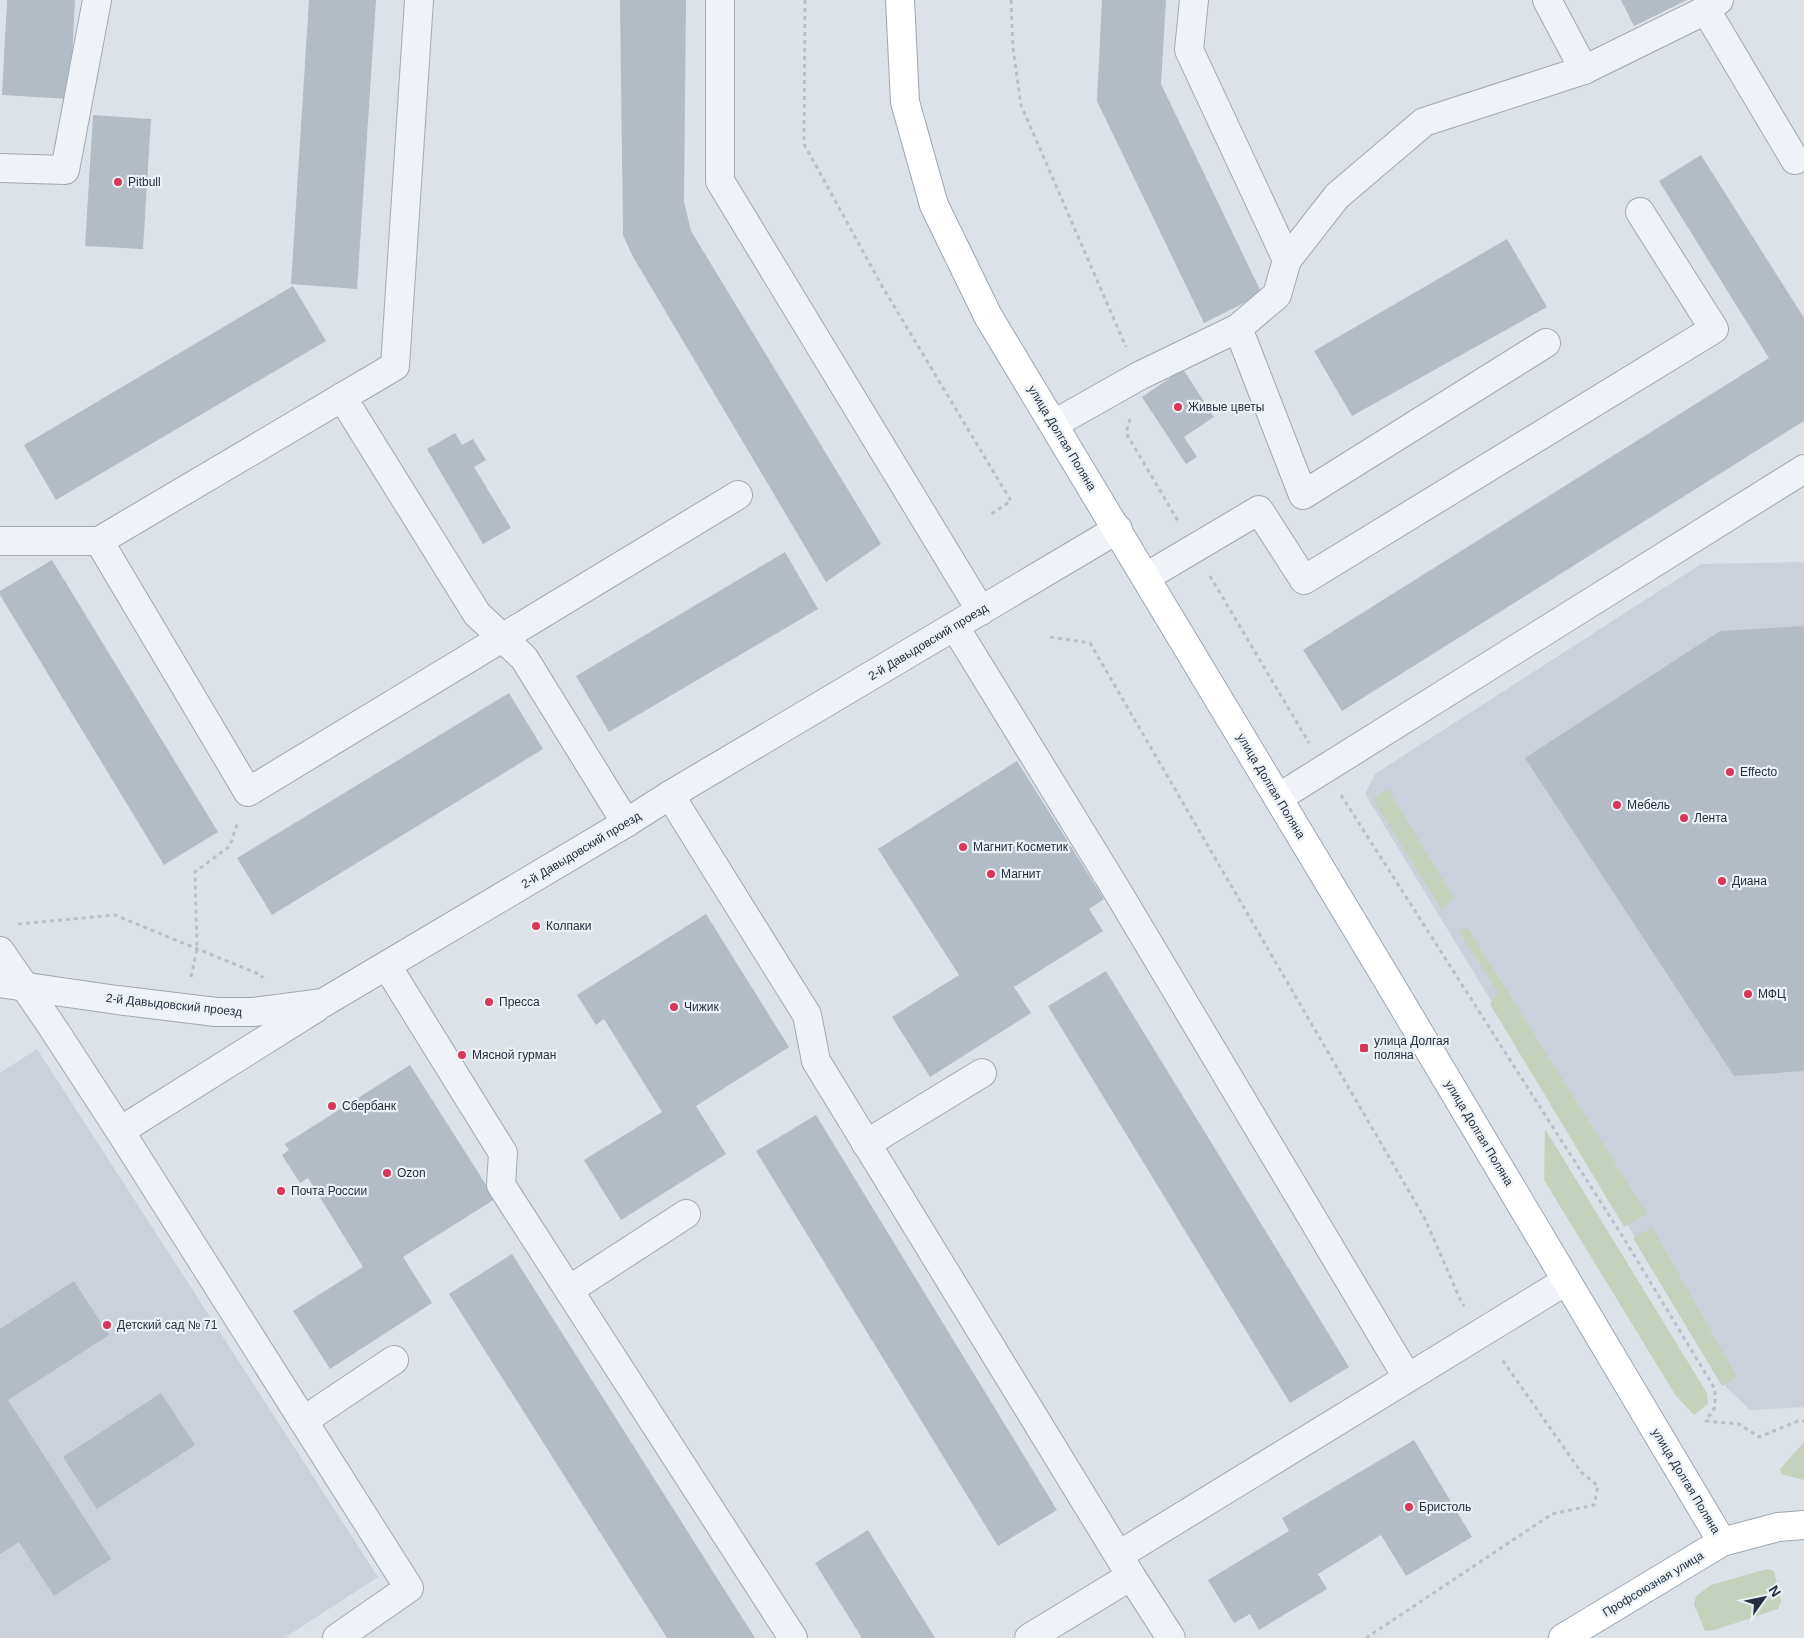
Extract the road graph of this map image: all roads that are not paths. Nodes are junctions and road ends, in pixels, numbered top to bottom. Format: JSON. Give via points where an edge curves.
{"nodes":[{"id":1,"x":97,"y":0,"type":"edge"},
{"id":2,"x":419,"y":0,"type":"edge"},
{"id":3,"x":720,"y":0,"type":"edge"},
{"id":4,"x":900,"y":0,"type":"edge"},
{"id":5,"x":1194,"y":0,"type":"edge"},
{"id":6,"x":1547,"y":0,"type":"edge"},
{"id":7,"x":1712,"y":5,"type":"edge"},
{"id":8,"x":1584,"y":70,"type":"junction"},
{"id":9,"x":1801,"y":164,"type":"edge"},
{"id":10,"x":0,"y":168,"type":"edge"},
{"id":11,"x":1640,"y":212,"type":"dead end"},
{"id":12,"x":1287,"y":260,"type":"junction"},
{"id":13,"x":1238,"y":328,"type":"junction"},
{"id":14,"x":1546,"y":344,"type":"dead end"},
{"id":15,"x":342,"y":397,"type":"junction"},
{"id":16,"x":1054,"y":424,"type":"junction"},
{"id":17,"x":1804,"y":469,"type":"edge"},
{"id":18,"x":738,"y":495,"type":"dead end"},
{"id":19,"x":1118,"y":529,"type":"junction"},
{"id":20,"x":0,"y":541,"type":"edge"},
{"id":21,"x":99,"y":541,"type":"junction"},
{"id":22,"x":1146,"y":577,"type":"junction"},
{"id":23,"x":981,"y":611,"type":"junction"},
{"id":24,"x":955,"y":627,"type":"junction"},
{"id":25,"x":502,"y":638,"type":"junction"},
{"id":26,"x":670,"y":795,"type":"junction"},
{"id":27,"x":1278,"y":798,"type":"junction"},
{"id":28,"x":626,"y":824,"type":"junction"},
{"id":29,"x":0,"y":951,"type":"edge"},
{"id":30,"x":387,"y":966,"type":"junction"},
{"id":31,"x":12,"y":984,"type":"edge"},
{"id":32,"x":323,"y":1003,"type":"junction"},
{"id":33,"x":982,"y":1073,"type":"dead end"},
{"id":34,"x":120,"y":1131,"type":"junction"},
{"id":35,"x":866,"y":1144,"type":"junction"},
{"id":36,"x":686,"y":1214,"type":"dead end"},
{"id":37,"x":1566,"y":1281,"type":"junction"},
{"id":38,"x":569,"y":1290,"type":"junction"},
{"id":39,"x":394,"y":1360,"type":"dead end"},
{"id":40,"x":1408,"y":1377,"type":"junction"},
{"id":41,"x":304,"y":1422,"type":"junction"},
{"id":42,"x":1804,"y":1525,"type":"edge"},
{"id":43,"x":1722,"y":1542,"type":"junction"},
{"id":44,"x":1125,"y":1565,"type":"junction"},
{"id":45,"x":337,"y":1638,"type":"edge"},
{"id":46,"x":793,"y":1638,"type":"edge"},
{"id":47,"x":1029,"y":1638,"type":"edge"},
{"id":48,"x":1171,"y":1638,"type":"edge"},
{"id":49,"x":1563,"y":1638,"type":"edge"}],
"edges":[{"from":1,"to":10,"type":"street","via":[[65,170]]},
{"from":2,"to":15,"type":"street","via":[[394,366]]},
{"from":3,"to":23,"type":"street","via":[[720,181]]},
{"from":4,"to":16,"type":"main road","name":"улица Долгая Поляна","via":[[905,102],[934,205],[988,316]]},
{"from":5,"to":12,"type":"street","via":[[1189,50]]},
{"from":6,"to":8,"type":"street"},
{"from":7,"to":8,"type":"street"},
{"from":7,"to":9,"type":"street"},
{"from":8,"to":12,"type":"street","via":[[1424,122],[1337,196]]},
{"from":11,"to":22,"type":"street","via":[[1714,329],[1304,580],[1259,510]]},
{"from":12,"to":13,"type":"street","via":[[1277,295]]},
{"from":13,"to":14,"type":"street","via":[[1303,495]]},
{"from":13,"to":16,"type":"street","via":[[1139,376]]},
{"from":15,"to":21,"type":"street"},
{"from":15,"to":25,"type":"street","via":[[477,614]]},
{"from":16,"to":19,"type":"main road","name":"улица Долгая Поляна"},
{"from":17,"to":27,"type":"street"},
{"from":18,"to":25,"type":"street"},
{"from":19,"to":22,"type":"main road","name":"улица Долгая Поляна"},
{"from":19,"to":23,"type":"street","name":"2-й Давыдовский проезд"},
{"from":20,"to":21,"type":"street"},
{"from":21,"to":25,"type":"street","via":[[248,792]]},
{"from":22,"to":27,"type":"main road","name":"улица Долгая Поляна"},
{"from":23,"to":24,"type":"street","name":"2-й Давыдовский проезд"},
{"from":24,"to":26,"type":"street","name":"2-й Давыдовский проезд"},
{"from":24,"to":40,"type":"street","via":[[1116,888]]},
{"from":25,"to":28,"type":"street","via":[[524,658]]},
{"from":26,"to":28,"type":"street","name":"2-й Давыдовский проезд"},
{"from":26,"to":35,"type":"street","via":[[807,1015],[816,1061]]},
{"from":27,"to":37,"type":"main road","name":"улица Долгая Поляна"},
{"from":28,"to":30,"type":"street","name":"2-й Давыдовский проезд"},
{"from":29,"to":31,"type":"street"},
{"from":30,"to":32,"type":"street","name":"2-й Давыдовский проезд"},
{"from":30,"to":38,"type":"street","via":[[503,1153],[501,1185]]},
{"from":31,"to":32,"type":"street","name":"2-й Давыдовский проезд","via":[[216,1012],[253,1012]]},
{"from":31,"to":34,"type":"street"},
{"from":32,"to":34,"type":"street"},
{"from":33,"to":35,"type":"street"},
{"from":34,"to":41,"type":"street"},
{"from":35,"to":44,"type":"street"},
{"from":36,"to":38,"type":"street"},
{"from":37,"to":40,"type":"street"},
{"from":37,"to":43,"type":"main road","name":"улица Долгая Поляна"},
{"from":38,"to":46,"type":"street"},
{"from":39,"to":41,"type":"street"},
{"from":40,"to":44,"type":"street"},
{"from":41,"to":45,"type":"street","via":[[409,1588]]},
{"from":42,"to":43,"type":"main road","name":"Профсоюзная улица","via":[[1778,1527]]},
{"from":43,"to":49,"type":"main road","name":"Профсоюзная улица"},
{"from":44,"to":47,"type":"street"},
{"from":44,"to":48,"type":"street"}]}
